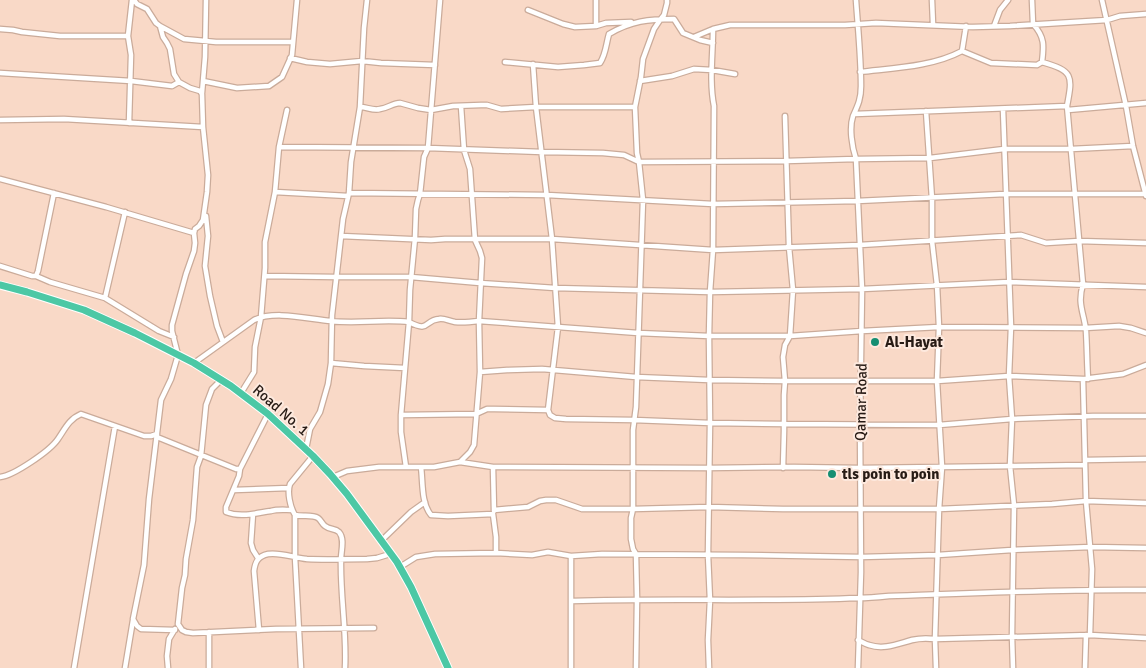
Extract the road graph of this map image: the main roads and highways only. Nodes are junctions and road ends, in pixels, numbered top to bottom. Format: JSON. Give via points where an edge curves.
{"nodes":[{"id":1,"x":0,"y":285,"type":"edge"},
{"id":2,"x":448,"y":668,"type":"edge"}],
"edges":[{"from":1,"to":2,"type":"highway","name":"Road No. 1","via":[[84,310],[136,333],[194,363],[268,414],[333,478],[381,541],[411,586]]}]}
